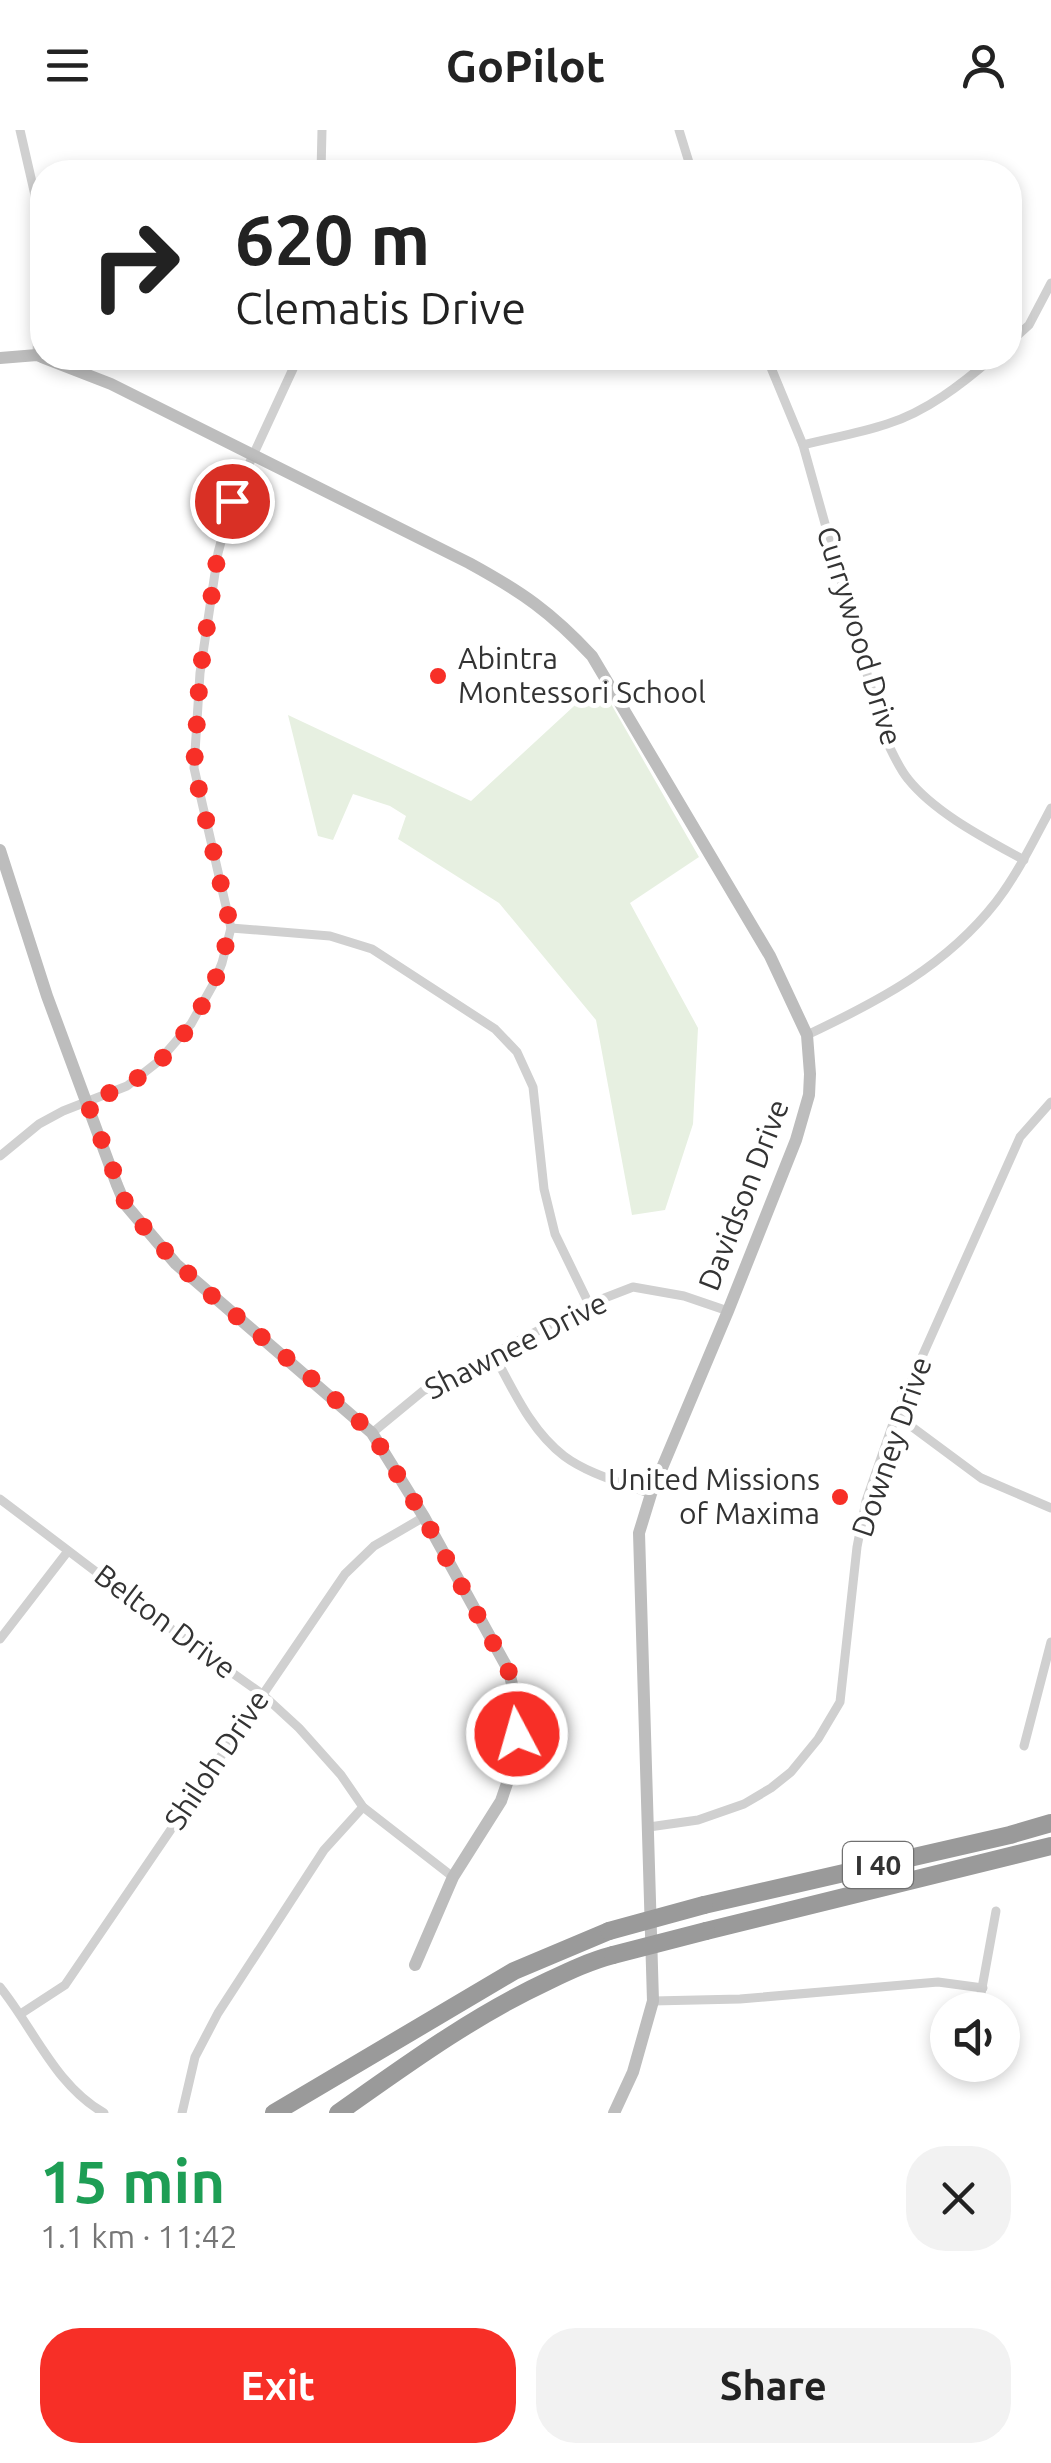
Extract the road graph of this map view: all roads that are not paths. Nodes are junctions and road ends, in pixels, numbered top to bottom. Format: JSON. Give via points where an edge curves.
{"nodes":[{"id":1,"x":20,"y":130,"type":"edge"},
{"id":2,"x":322,"y":130,"type":"edge"},
{"id":3,"x":679,"y":130,"type":"edge"},
{"id":4,"x":321,"y":160,"type":"edge"},
{"id":5,"x":686,"y":160,"type":"edge"},
{"id":6,"x":30,"y":174,"type":"edge"},
{"id":7,"x":1051,"y":283,"type":"edge"},
{"id":8,"x":1022,"y":331,"type":"edge"},
{"id":9,"x":30,"y":357,"type":"edge"},
{"id":10,"x":0,"y":358,"type":"edge"},
{"id":11,"x":76,"y":370,"type":"edge"},
{"id":12,"x":292,"y":370,"type":"edge"},
{"id":13,"x":772,"y":370,"type":"edge"},
{"id":14,"x":978,"y":370,"type":"edge"},
{"id":15,"x":803,"y":445,"type":"junction"},
{"id":16,"x":254,"y":454,"type":"junction"},
{"id":17,"x":1051,"y":808,"type":"edge"},
{"id":18,"x":0,"y":850,"type":"edge"},
{"id":19,"x":1024,"y":860,"type":"junction"},
{"id":20,"x":231,"y":928,"type":"junction"},
{"id":21,"x":807,"y":1034,"type":"junction"},
{"id":22,"x":87,"y":1102,"type":"junction"},
{"id":23,"x":1051,"y":1102,"type":"edge"},
{"id":24,"x":0,"y":1156,"type":"edge"},
{"id":25,"x":589,"y":1304,"type":"junction"},
{"id":26,"x":728,"y":1311,"type":"junction"},
{"id":27,"x":493,"y":1353,"type":"junction"},
{"id":28,"x":896,"y":1415,"type":"junction"},
{"id":29,"x":372,"y":1433,"type":"junction"},
{"id":30,"x":651,"y":1494,"type":"junction"},
{"id":31,"x":0,"y":1499,"type":"edge"},
{"id":32,"x":1051,"y":1508,"type":"edge"},
{"id":33,"x":424,"y":1518,"type":"junction"},
{"id":34,"x":68,"y":1551,"type":"junction"},
{"id":35,"x":0,"y":1639,"type":"edge"},
{"id":36,"x":1051,"y":1642,"type":"edge"},
{"id":37,"x":262,"y":1694,"type":"junction"},
{"id":38,"x":1024,"y":1746,"type":"dead end"},
{"id":39,"x":363,"y":1808,"type":"junction"},
{"id":40,"x":1051,"y":1823,"type":"edge"},
{"id":41,"x":649,"y":1827,"type":"junction"},
{"id":42,"x":1051,"y":1846,"type":"edge"},
{"id":43,"x":453,"y":1877,"type":"junction"},
{"id":44,"x":996,"y":1911,"type":"dead end"},
{"id":45,"x":415,"y":1965,"type":"dead end"},
{"id":46,"x":0,"y":1987,"type":"edge"},
{"id":47,"x":983,"y":1988,"type":"junction"},
{"id":48,"x":982,"y":1992,"type":"edge"},
{"id":49,"x":653,"y":2001,"type":"junction"},
{"id":50,"x":22,"y":2014,"type":"junction"},
{"id":51,"x":412,"y":2033,"type":"junction"},
{"id":52,"x":104,"y":2113,"type":"edge"},
{"id":53,"x":182,"y":2113,"type":"edge"},
{"id":54,"x":274,"y":2113,"type":"edge"},
{"id":55,"x":297,"y":2113,"type":"edge"},
{"id":56,"x":338,"y":2113,"type":"edge"},
{"id":57,"x":614,"y":2113,"type":"edge"}],
"edges":[{"from":1,"to":6,"type":"street"},
{"from":2,"to":4,"type":"street"},
{"from":3,"to":5,"type":"street"},
{"from":7,"to":8,"type":"street"},
{"from":9,"to":10,"type":"street","name":"Davidson Drive"},
{"from":11,"to":16,"type":"street","name":"Davidson Drive"},
{"from":12,"to":16,"type":"street"},
{"from":13,"to":15,"type":"street","name":"Currywood Drive"},
{"from":14,"to":15,"type":"street","via":[[905,417]]},
{"from":15,"to":19,"type":"street","name":"Currywood Drive","via":[[885,738],[905,776],[945,812]]},
{"from":16,"to":20,"type":"street","via":[[218,553],[194,768]]},
{"from":16,"to":21,"type":"street","name":"Davidson Drive","via":[[479,568],[561,623],[592,656],[770,956]]},
{"from":17,"to":19,"type":"street"},
{"from":18,"to":22,"type":"street"},
{"from":19,"to":21,"type":"street","via":[[966,937],[928,969],[870,1006]]},
{"from":20,"to":22,"type":"street","via":[[214,984],[180,1039],[127,1086]]},
{"from":20,"to":25,"type":"street","via":[[330,936],[372,949],[496,1028],[517,1052],[533,1088],[555,1234]]},
{"from":21,"to":26,"type":"street","name":"Davidson Drive","via":[[808,1095],[796,1140]]},
{"from":22,"to":24,"type":"street","via":[[40,1124]]},
{"from":22,"to":29,"type":"street","via":[[126,1204],[153,1239]]},
{"from":23,"to":28,"type":"street","name":"Downey Drive","via":[[1020,1137]]},
{"from":25,"to":26,"type":"street","name":"Shawnee Drive","via":[[633,1287]]},
{"from":25,"to":27,"type":"street","name":"Shawnee Drive"},
{"from":26,"to":30,"type":"street","name":"Davidson Drive"},
{"from":27,"to":29,"type":"street","name":"Shawnee Drive","via":[[424,1391]]},
{"from":27,"to":30,"type":"street","via":[[530,1420],[566,1458]]},
{"from":28,"to":32,"type":"street","via":[[981,1478]]},
{"from":28,"to":41,"type":"street","name":"Downey Drive","via":[[856,1547],[840,1702],[818,1739],[791,1772],[744,1804]]},
{"from":29,"to":33,"type":"street"},
{"from":30,"to":41,"type":"street","name":"Davidson Drive","via":[[639,1533]]},
{"from":31,"to":34,"type":"street","name":"Belton Drive"},
{"from":33,"to":37,"type":"street","name":"Shiloh Drive","via":[[374,1546],[345,1574]]},
{"from":33,"to":43,"type":"street","via":[[509,1672],[518,1711],[516,1756],[502,1802]]},
{"from":34,"to":35,"type":"street"},
{"from":34,"to":37,"type":"street","name":"Belton Drive"},
{"from":36,"to":38,"type":"street"},
{"from":37,"to":39,"type":"street","name":"Belton Drive","via":[[341,1775]]},
{"from":37,"to":50,"type":"street","name":"Shiloh Drive","via":[[64,1985]]},
{"from":39,"to":43,"type":"street","name":"Belton Drive"},
{"from":39,"to":53,"type":"street","via":[[324,1850],[218,2013],[195,2057]]},
{"from":40,"to":51,"type":"highway","number":"I 40","bridge":true,"via":[[609,1931],[514,1970]]},
{"from":41,"to":49,"type":"street","name":"Davidson Drive"},
{"from":42,"to":56,"type":"highway","number":"I 40","bridge":true,"via":[[590,1961],[510,1999]]},
{"from":43,"to":45,"type":"street"},
{"from":44,"to":47,"type":"street"},
{"from":46,"to":50,"type":"street"},
{"from":47,"to":48,"type":"street"},
{"from":47,"to":49,"type":"street","via":[[938,1982]]},
{"from":49,"to":57,"type":"street","name":"Davidson Drive"},
{"from":50,"to":52,"type":"street","via":[[65,2080]]},
{"from":51,"to":54,"type":"highway"},
{"from":51,"to":55,"type":"highway","number":"I 40"}]}
